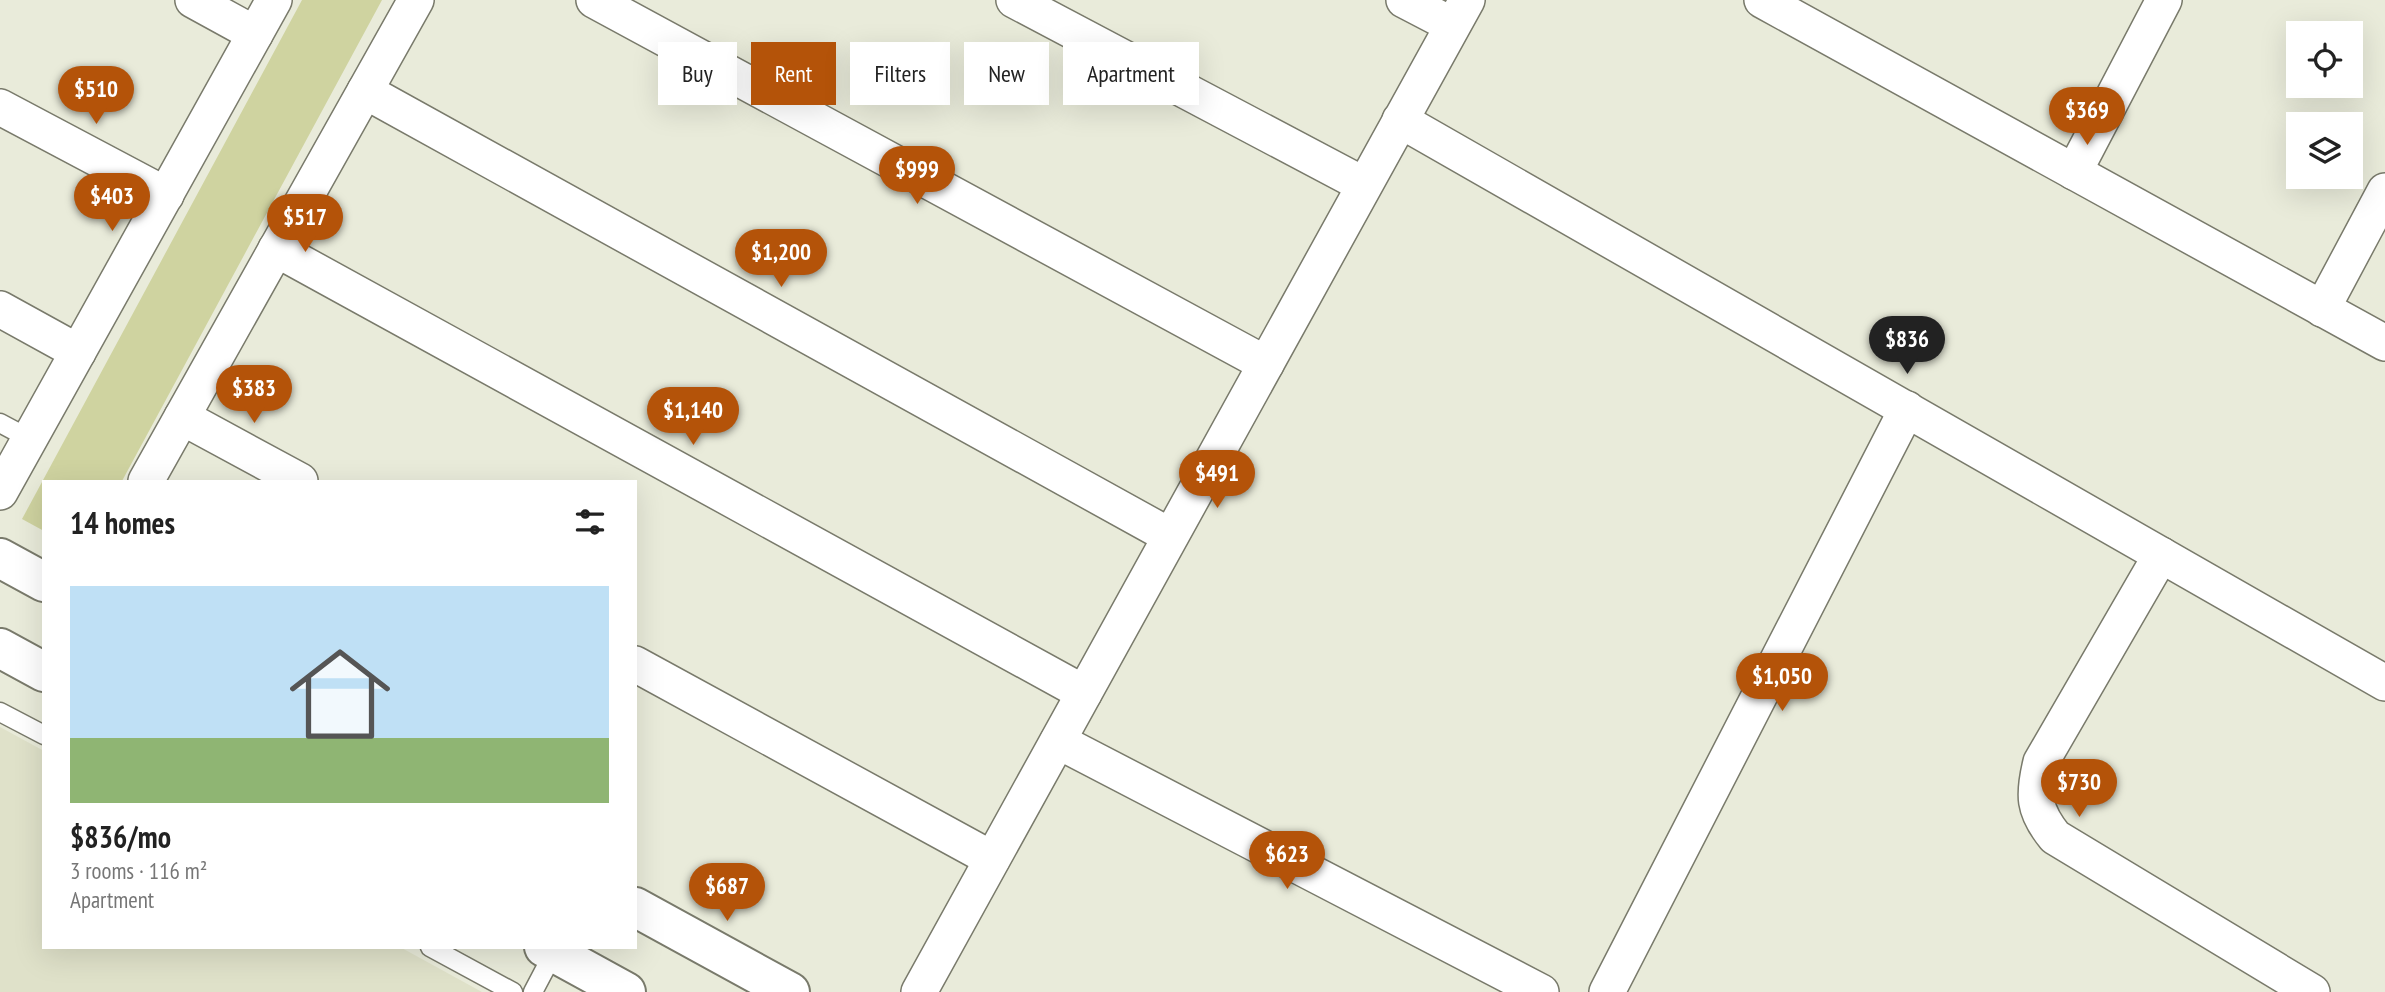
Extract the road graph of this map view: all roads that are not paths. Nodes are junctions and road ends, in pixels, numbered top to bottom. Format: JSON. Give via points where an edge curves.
{"nodes":[{"id":1,"x":193,"y":0,"type":"edge"},
{"id":2,"x":274,"y":0,"type":"edge"},
{"id":3,"x":416,"y":0,"type":"edge"},
{"id":4,"x":594,"y":0,"type":"edge"},
{"id":5,"x":1014,"y":0,"type":"edge"},
{"id":6,"x":1404,"y":0,"type":"edge"},
{"id":7,"x":1762,"y":0,"type":"edge"},
{"id":8,"x":2164,"y":0,"type":"edge"},
{"id":9,"x":1460,"y":13,"type":"edge"},
{"id":10,"x":255,"y":34,"type":"junction"},
{"id":11,"x":365,"y":91,"type":"junction"},
{"id":12,"x":0,"y":107,"type":"edge"},
{"id":13,"x":1400,"y":120,"type":"junction"},
{"id":14,"x":2074,"y":172,"type":"junction"},
{"id":15,"x":1364,"y":185,"type":"junction"},
{"id":16,"x":2385,"y":191,"type":"edge"},
{"id":17,"x":166,"y":195,"type":"junction"},
{"id":18,"x":276,"y":249,"type":"junction"},
{"id":19,"x":0,"y":309,"type":"edge"},
{"id":20,"x":2322,"y":309,"type":"junction"},
{"id":21,"x":2385,"y":343,"type":"edge"},
{"id":22,"x":78,"y":352,"type":"junction"},
{"id":23,"x":1266,"y":364,"type":"junction"},
{"id":24,"x":1906,"y":409,"type":"junction"},
{"id":25,"x":182,"y":417,"type":"junction"},
{"id":26,"x":15,"y":431,"type":"edge"},
{"id":27,"x":147,"y":480,"type":"edge"},
{"id":28,"x":298,"y":480,"type":"edge"},
{"id":29,"x":0,"y":492,"type":"edge"},
{"id":30,"x":1170,"y":536,"type":"junction"},
{"id":31,"x":2161,"y":555,"type":"junction"},
{"id":32,"x":0,"y":558,"type":"edge"},
{"id":33,"x":42,"y":581,"type":"edge"},
{"id":34,"x":0,"y":648,"type":"edge"},
{"id":35,"x":637,"y":665,"type":"edge"},
{"id":36,"x":42,"y":671,"type":"edge"},
{"id":37,"x":2385,"y":682,"type":"edge"},
{"id":38,"x":1084,"y":693,"type":"junction"},
{"id":39,"x":0,"y":712,"type":"edge"},
{"id":40,"x":42,"y":735,"type":"edge"},
{"id":41,"x":1058,"y":741,"type":"junction"},
{"id":42,"x":992,"y":859,"type":"junction"},
{"id":43,"x":637,"y":908,"type":"edge"},
{"id":44,"x":434,"y":949,"type":"edge"},
{"id":45,"x":549,"y":949,"type":"edge"},
{"id":46,"x":513,"y":992,"type":"edge"},
{"id":47,"x":533,"y":992,"type":"edge"},
{"id":48,"x":626,"y":992,"type":"edge"},
{"id":49,"x":790,"y":992,"type":"edge"},
{"id":50,"x":919,"y":992,"type":"edge"},
{"id":51,"x":1541,"y":992,"type":"edge"},
{"id":52,"x":1608,"y":992,"type":"edge"},
{"id":53,"x":2312,"y":992,"type":"edge"}],
"edges":[{"from":1,"to":10,"type":"street"},
{"from":2,"to":10,"type":"street"},
{"from":3,"to":11,"type":"street"},
{"from":4,"to":23,"type":"street"},
{"from":5,"to":15,"type":"street"},
{"from":6,"to":9,"type":"street"},
{"from":7,"to":14,"type":"street"},
{"from":8,"to":14,"type":"street"},
{"from":9,"to":13,"type":"street"},
{"from":10,"to":17,"type":"street"},
{"from":11,"to":18,"type":"street"},
{"from":11,"to":30,"type":"street"},
{"from":12,"to":17,"type":"street"},
{"from":13,"to":15,"type":"street"},
{"from":13,"to":24,"type":"street"},
{"from":14,"to":20,"type":"street"},
{"from":15,"to":23,"type":"street"},
{"from":16,"to":20,"type":"street"},
{"from":17,"to":22,"type":"street"},
{"from":18,"to":25,"type":"street"},
{"from":18,"to":38,"type":"street"},
{"from":19,"to":22,"type":"street"},
{"from":20,"to":21,"type":"street"},
{"from":22,"to":26,"type":"street"},
{"from":23,"to":30,"type":"street"},
{"from":24,"to":31,"type":"street"},
{"from":24,"to":52,"type":"street"},
{"from":25,"to":27,"type":"street"},
{"from":25,"to":28,"type":"street"},
{"from":26,"to":29,"type":"street"},
{"from":30,"to":38,"type":"street"},
{"from":31,"to":37,"type":"street"},
{"from":31,"to":53,"type":"street","via":[[2040,762],[2035,801],[2040,819],[2055,837]]},
{"from":32,"to":33,"type":"street"},
{"from":34,"to":36,"type":"street"},
{"from":35,"to":42,"type":"street"},
{"from":38,"to":41,"type":"street"},
{"from":39,"to":40,"type":"lane"},
{"from":41,"to":42,"type":"street"},
{"from":41,"to":51,"type":"street"},
{"from":42,"to":50,"type":"street"},
{"from":43,"to":49,"type":"street"},
{"from":44,"to":46,"type":"lane"},
{"from":45,"to":47,"type":"lane"},
{"from":45,"to":48,"type":"street"}]}
